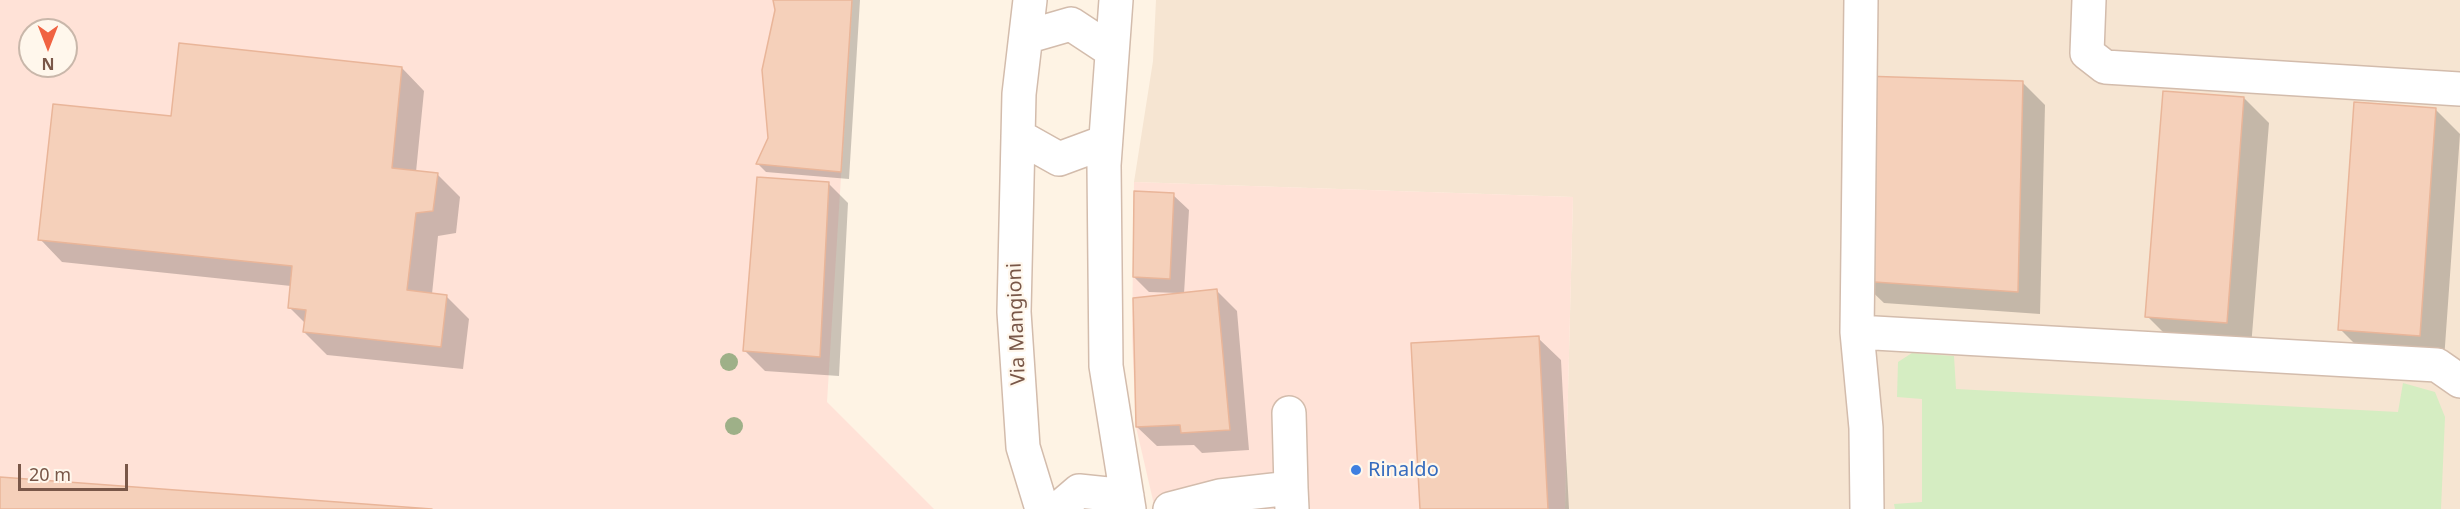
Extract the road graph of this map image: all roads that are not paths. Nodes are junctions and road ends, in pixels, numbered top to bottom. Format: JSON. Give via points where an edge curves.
{"nodes":[{"id":1,"x":1030,"y":0,"type":"edge"},
{"id":2,"x":1116,"y":0,"type":"edge"},
{"id":3,"x":1861,"y":0,"type":"edge"},
{"id":4,"x":2090,"y":0,"type":"edge"},
{"id":5,"x":1026,"y":37,"type":"junction"},
{"id":6,"x":1112,"y":51,"type":"junction"},
{"id":7,"x":2460,"y":89,"type":"edge"},
{"id":8,"x":1018,"y":136,"type":"junction"},
{"id":9,"x":1105,"y":142,"type":"junction"},
{"id":10,"x":1857,"y":333,"type":"junction"},
{"id":11,"x":2460,"y":381,"type":"edge"},
{"id":12,"x":1289,"y":412,"type":"dead end"},
{"id":13,"x":1291,"y":498,"type":"edge"},
{"id":14,"x":1128,"y":502,"type":"edge"},
{"id":15,"x":1042,"y":509,"type":"edge"},
{"id":16,"x":1058,"y":509,"type":"edge"},
{"id":17,"x":1170,"y":509,"type":"edge"},
{"id":18,"x":1867,"y":509,"type":"edge"}],
"edges":[{"from":1,"to":5,"type":"street","name":"Via Mangioni"},
{"from":2,"to":6,"type":"street"},
{"from":3,"to":10,"type":"street"},
{"from":4,"to":7,"type":"street","via":[[2087,53],[2105,67]]},
{"from":5,"to":6,"type":"street","via":[[1071,24]]},
{"from":5,"to":8,"type":"street","name":"Via Mangioni"},
{"from":6,"to":9,"type":"street"},
{"from":8,"to":9,"type":"street","via":[[1059,159]]},
{"from":8,"to":15,"type":"street","name":"Via Mangioni","via":[[1014,312],[1023,447]]},
{"from":9,"to":14,"type":"street","via":[[1106,366]]},
{"from":10,"to":11,"type":"street","via":[[2437,365]]},
{"from":10,"to":18,"type":"street","via":[[1866,428]]},
{"from":12,"to":13,"type":"street"},
{"from":13,"to":17,"type":"street","via":[[1220,496]]},
{"from":14,"to":16,"type":"street","via":[[1079,491]]}]}
